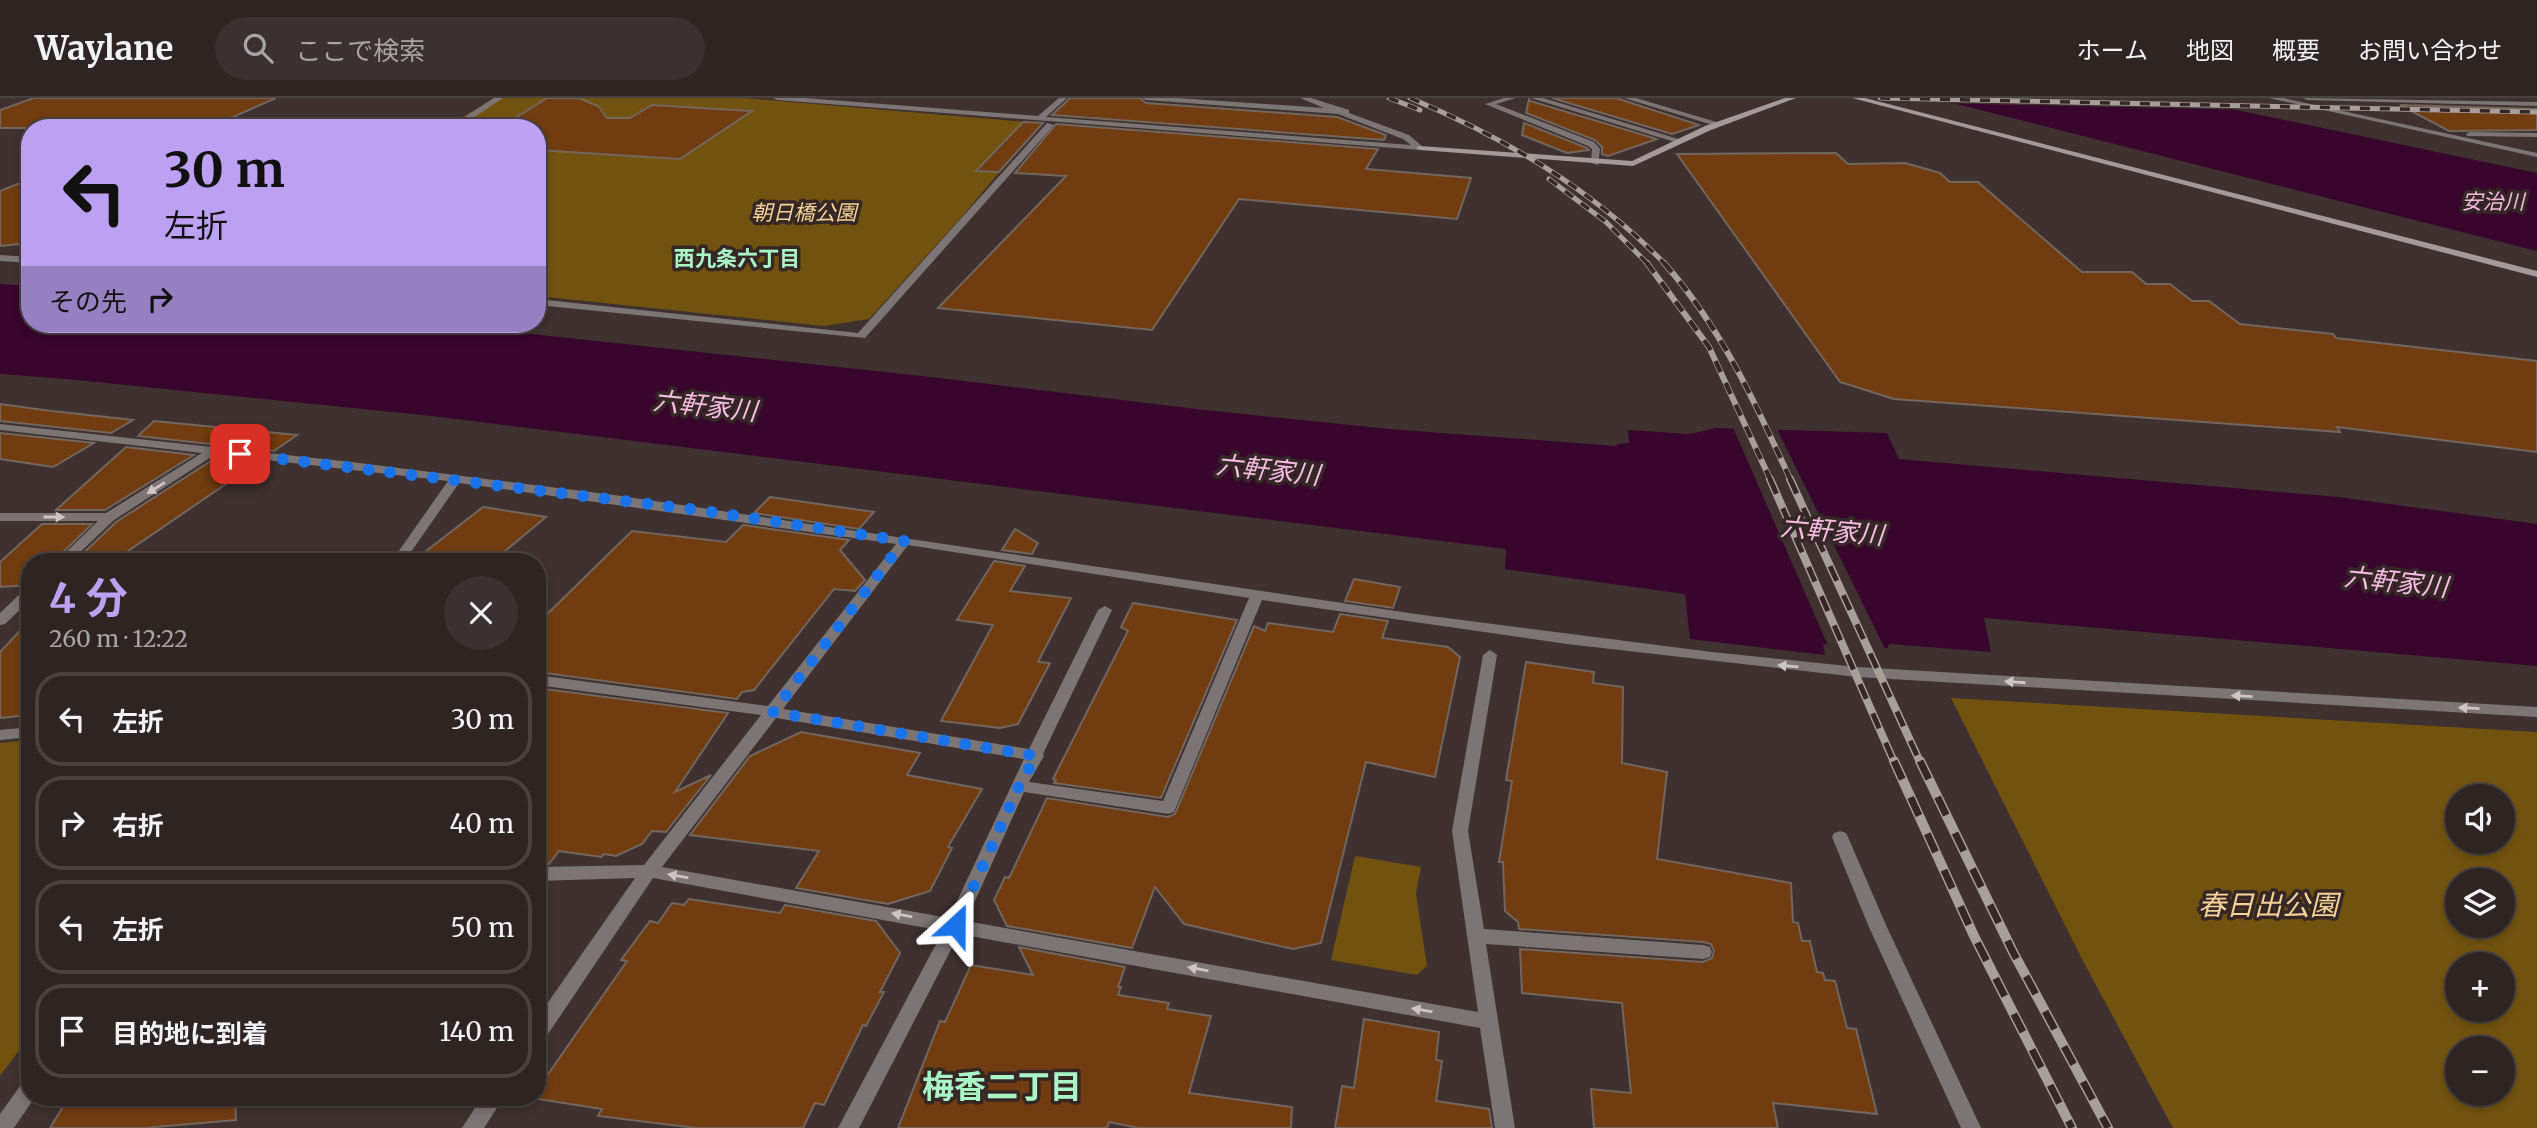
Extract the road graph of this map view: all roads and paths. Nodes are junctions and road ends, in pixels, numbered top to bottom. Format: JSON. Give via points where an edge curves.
{"nodes":[{"id":1,"x":499,"y":98,"type":"edge"},
{"id":2,"x":777,"y":98,"type":"edge"},
{"id":3,"x":928,"y":98,"type":"edge"},
{"id":4,"x":1063,"y":98,"type":"edge"},
{"id":5,"x":1146,"y":98,"type":"edge"},
{"id":6,"x":1304,"y":98,"type":"edge"},
{"id":7,"x":1512,"y":98,"type":"edge"},
{"id":8,"x":1535,"y":98,"type":"edge"},
{"id":9,"x":1628,"y":98,"type":"edge"},
{"id":10,"x":1792,"y":98,"type":"edge"},
{"id":11,"x":1856,"y":98,"type":"edge"},
{"id":12,"x":2273,"y":98,"type":"edge"},
{"id":13,"x":2288,"y":98,"type":"edge"},
{"id":14,"x":807,"y":99,"type":"edge"},
{"id":15,"x":2537,"y":103,"type":"edge"},
{"id":16,"x":913,"y":108,"type":"junction"},
{"id":17,"x":1346,"y":112,"type":"junction"},
{"id":18,"x":466,"y":119,"type":"edge"},
{"id":19,"x":1038,"y":120,"type":"junction"},
{"id":20,"x":1719,"y":124,"type":"junction"},
{"id":21,"x":1049,"y":125,"type":"dead end"},
{"id":22,"x":2437,"y":133,"type":"junction"},
{"id":23,"x":2537,"y":135,"type":"edge"},
{"id":24,"x":1681,"y":141,"type":"junction"},
{"id":25,"x":1420,"y":148,"type":"junction"},
{"id":26,"x":2537,"y":155,"type":"edge"},
{"id":27,"x":1595,"y":163,"type":"junction"},
{"id":28,"x":0,"y":258,"type":"edge"},
{"id":29,"x":21,"y":259,"type":"edge"},
{"id":30,"x":2537,"y":274,"type":"edge"},
{"id":31,"x":546,"y":303,"type":"edge"},
{"id":32,"x":0,"y":427,"type":"edge"},
{"id":33,"x":213,"y":451,"type":"junction"},
{"id":34,"x":455,"y":480,"type":"junction"},
{"id":35,"x":0,"y":517,"type":"edge"},
{"id":36,"x":109,"y":517,"type":"junction"},
{"id":37,"x":904,"y":541,"type":"junction"},
{"id":38,"x":71,"y":553,"type":"edge"},
{"id":39,"x":403,"y":553,"type":"edge"},
{"id":40,"x":1257,"y":595,"type":"junction"},
{"id":41,"x":21,"y":600,"type":"edge"},
{"id":42,"x":1105,"y":610,"type":"dead end"},
{"id":43,"x":21,"y":612,"type":"edge"},
{"id":44,"x":3,"y":615,"type":"edge"},
{"id":45,"x":1490,"y":655,"type":"dead end"},
{"id":46,"x":546,"y":681,"type":"edge"},
{"id":47,"x":773,"y":712,"type":"junction"},
{"id":48,"x":2537,"y":712,"type":"edge"},
{"id":49,"x":21,"y":733,"type":"edge"},
{"id":50,"x":0,"y":735,"type":"edge"},
{"id":51,"x":1036,"y":756,"type":"junction"},
{"id":52,"x":1019,"y":786,"type":"junction"},
{"id":53,"x":1840,"y":837,"type":"dead end"},
{"id":54,"x":649,"y":871,"type":"junction"},
{"id":55,"x":546,"y":874,"type":"edge"},
{"id":56,"x":956,"y":925,"type":"junction"},
{"id":57,"x":1476,"y":936,"type":"junction"},
{"id":58,"x":1703,"y":952,"type":"dead end"},
{"id":59,"x":546,"y":1021,"type":"edge"},
{"id":60,"x":1489,"y":1022,"type":"junction"},
{"id":61,"x":21,"y":1101,"type":"edge"},
{"id":62,"x":488,"y":1106,"type":"edge"},
{"id":63,"x":2,"y":1128,"type":"edge"},
{"id":64,"x":472,"y":1128,"type":"edge"},
{"id":65,"x":848,"y":1128,"type":"edge"},
{"id":66,"x":1505,"y":1128,"type":"edge"},
{"id":67,"x":1971,"y":1128,"type":"edge"}],
"edges":[{"from":1,"to":18,"type":"street"},
{"from":2,"to":14,"type":"street"},
{"from":3,"to":16,"type":"street"},
{"from":4,"to":19,"type":"street"},
{"from":5,"to":17,"type":"street"},
{"from":6,"to":17,"type":"street"},
{"from":7,"to":27,"type":"street","via":[[1489,104],[1591,144],[1596,149]]},
{"from":8,"to":24,"type":"street"},
{"from":9,"to":20,"type":"street"},
{"from":10,"to":20,"type":"street"},
{"from":11,"to":30,"type":"street"},
{"from":12,"to":22,"type":"street"},
{"from":13,"to":15,"type":"street"},
{"from":14,"to":16,"type":"street"},
{"from":16,"to":19,"type":"street"},
{"from":17,"to":25,"type":"street","via":[[1406,137]]},
{"from":19,"to":25,"type":"street"},
{"from":20,"to":24,"type":"street"},
{"from":21,"to":31,"type":"street","via":[[861,336]]},
{"from":22,"to":23,"type":"street"},
{"from":22,"to":26,"type":"street"},
{"from":24,"to":27,"type":"street","via":[[1633,164]]},
{"from":25,"to":27,"type":"street"},
{"from":28,"to":29,"type":"street"},
{"from":32,"to":33,"type":"street"},
{"from":33,"to":34,"type":"street"},
{"from":33,"to":36,"type":"street","one_way":true},
{"from":34,"to":37,"type":"street"},
{"from":34,"to":39,"type":"street"},
{"from":35,"to":36,"type":"street","one_way":true},
{"from":36,"to":38,"type":"street"},
{"from":37,"to":40,"type":"street"},
{"from":37,"to":47,"type":"street"},
{"from":48,"to":40,"type":"street","one_way":true,"via":[[1818,669]]},
{"from":40,"to":52,"type":"street","via":[[1168,808]]},
{"from":41,"to":44,"type":"street"},
{"from":42,"to":51,"type":"street"},
{"from":43,"to":44,"type":"street"},
{"from":45,"to":57,"type":"street","via":[[1460,831]]},
{"from":46,"to":47,"type":"street"},
{"from":47,"to":51,"type":"street"},
{"from":47,"to":54,"type":"street"},
{"from":49,"to":50,"type":"street"},
{"from":51,"to":52,"type":"street"},
{"from":52,"to":56,"type":"street"},
{"from":53,"to":67,"type":"street"},
{"from":54,"to":55,"type":"street"},
{"from":56,"to":54,"type":"street","one_way":true},
{"from":54,"to":59,"type":"street"},
{"from":60,"to":56,"type":"street","one_way":true},
{"from":56,"to":65,"type":"street"},
{"from":57,"to":58,"type":"street"},
{"from":57,"to":60,"type":"street"},
{"from":60,"to":66,"type":"street"},
{"from":61,"to":63,"type":"street"},
{"from":62,"to":64,"type":"street"}]}
